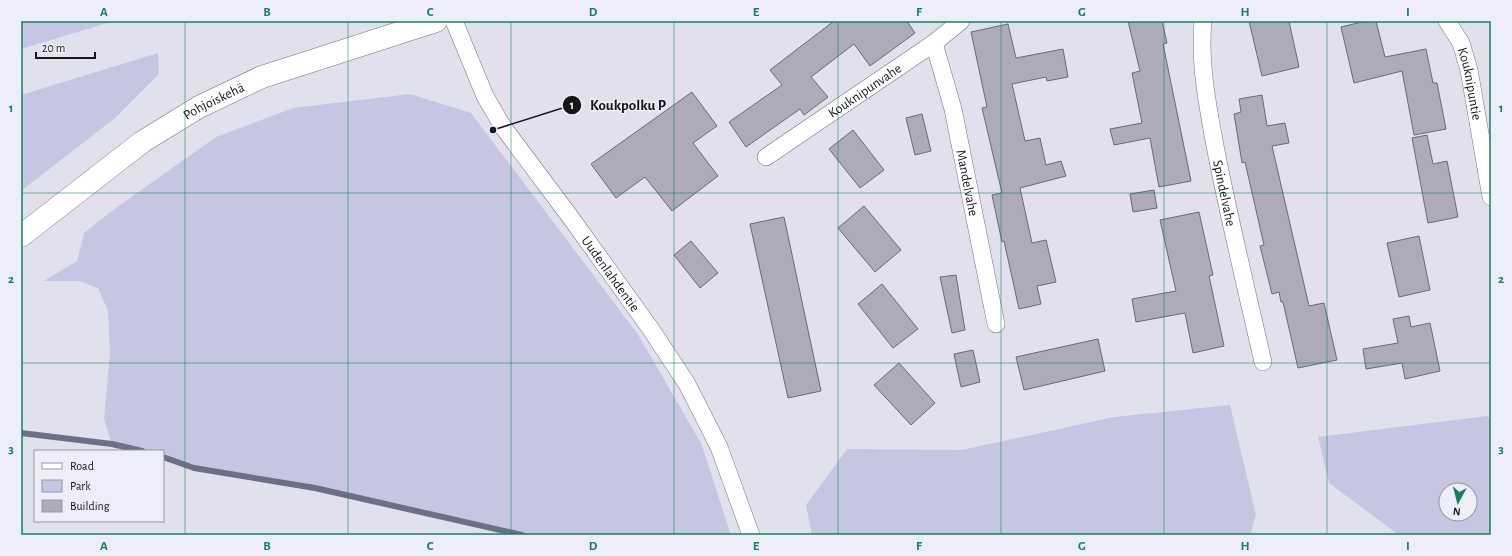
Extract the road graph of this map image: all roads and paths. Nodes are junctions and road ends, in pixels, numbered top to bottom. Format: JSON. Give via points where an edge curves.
{"nodes":[{"id":1,"x":436,"y":21,"type":"edge"},
{"id":2,"x":454,"y":21,"type":"edge"},
{"id":3,"x":961,"y":21,"type":"edge"},
{"id":4,"x":1203,"y":21,"type":"edge"},
{"id":5,"x":1447,"y":21,"type":"edge"},
{"id":6,"x":934,"y":43,"type":"junction"},
{"id":7,"x":766,"y":157,"type":"dead end"},
{"id":8,"x":1491,"y":197,"type":"edge"},
{"id":9,"x":21,"y":236,"type":"edge"},
{"id":10,"x":996,"y":324,"type":"dead end"},
{"id":11,"x":1263,"y":362,"type":"dead end"},
{"id":12,"x":751,"y":535,"type":"edge"}],
"edges":[{"from":1,"to":9,"type":"main road","name":"Pohjoiskehä","via":[[262,77],[200,106],[142,142]]},
{"from":2,"to":12,"type":"street","name":"Uudenlahdentie","via":[[485,96],[503,127],[585,237],[688,384],[719,447]]},
{"from":3,"to":6,"type":"street","name":"Kouknipunvahe"},
{"from":4,"to":11,"type":"street","name":"Spindelvahe","via":[[1201,39],[1207,99],[1225,198]]},
{"from":5,"to":8,"type":"street","name":"Kouknipuntie","via":[[1461,43],[1469,70]]},
{"from":6,"to":7,"type":"street","name":"Kouknipunvahe"},
{"from":6,"to":10,"type":"street","name":"Mandelvahe","via":[[952,109]]}]}
